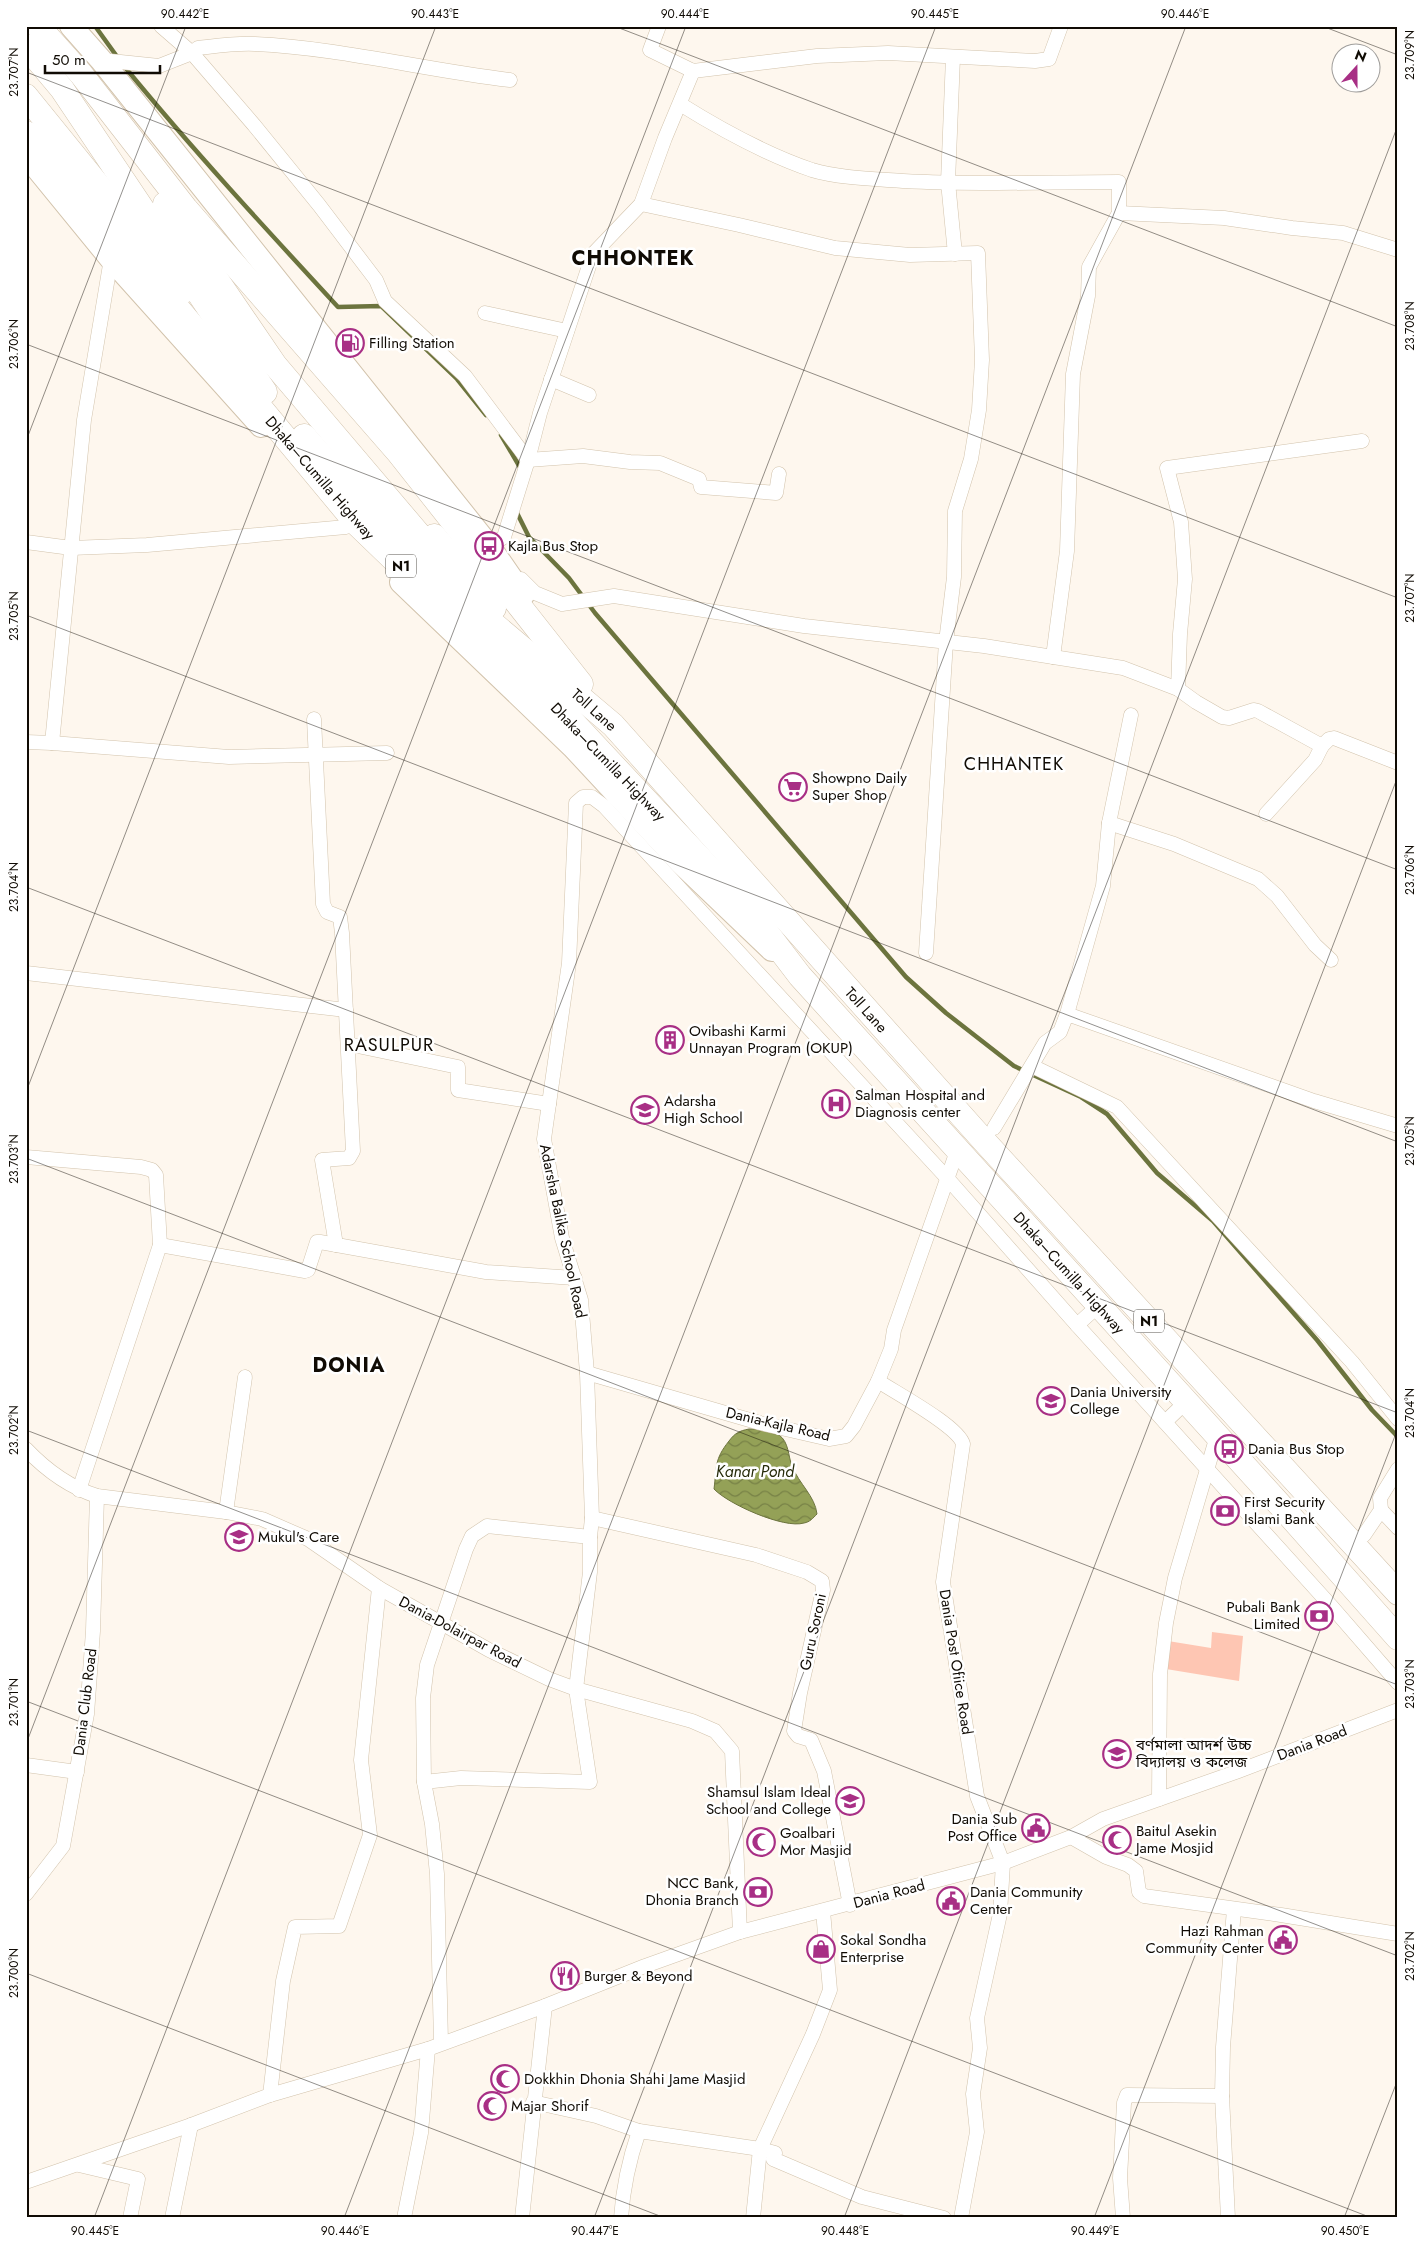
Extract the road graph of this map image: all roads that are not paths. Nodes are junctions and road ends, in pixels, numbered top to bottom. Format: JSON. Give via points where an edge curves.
{"nodes":[{"id":1,"x":38,"y":26,"type":"edge"},
{"id":2,"x":71,"y":26,"type":"edge"},
{"id":3,"x":161,"y":26,"type":"edge"},
{"id":4,"x":659,"y":26,"type":"edge"},
{"id":5,"x":1061,"y":26,"type":"edge"},
{"id":6,"x":26,"y":46,"type":"edge"},
{"id":7,"x":61,"y":52,"type":"junction"},
{"id":8,"x":192,"y":53,"type":"junction"},
{"id":9,"x":953,"y":58,"type":"junction"},
{"id":10,"x":101,"y":60,"type":"junction"},
{"id":11,"x":26,"y":61,"type":"edge"},
{"id":12,"x":693,"y":71,"type":"junction"},
{"id":13,"x":26,"y":79,"type":"edge"},
{"id":14,"x":510,"y":80,"type":"dead end"},
{"id":15,"x":26,"y":96,"type":"edge"},
{"id":16,"x":680,"y":104,"type":"junction"},
{"id":17,"x":26,"y":133,"type":"edge"},
{"id":18,"x":26,"y":155,"type":"edge"},
{"id":19,"x":948,"y":182,"type":"junction"},
{"id":20,"x":168,"y":187,"type":"junction"},
{"id":21,"x":112,"y":202,"type":"junction"},
{"id":22,"x":641,"y":204,"type":"junction"},
{"id":23,"x":186,"y":209,"type":"junction"},
{"id":24,"x":1119,"y":213,"type":"junction"},
{"id":25,"x":1398,"y":250,"type":"edge"},
{"id":26,"x":955,"y":254,"type":"junction"},
{"id":27,"x":111,"y":259,"type":"junction"},
{"id":28,"x":192,"y":301,"type":"junction"},
{"id":29,"x":485,"y":313,"type":"dead end"},
{"id":30,"x":567,"y":331,"type":"junction"},
{"id":31,"x":551,"y":379,"type":"junction"},
{"id":32,"x":265,"y":392,"type":"junction"},
{"id":33,"x":589,"y":395,"type":"dead end"},
{"id":34,"x":1362,"y":441,"type":"dead end"},
{"id":35,"x":528,"y":460,"type":"junction"},
{"id":36,"x":779,"y":474,"type":"dead end"},
{"id":37,"x":346,"y":526,"type":"junction"},
{"id":38,"x":26,"y":542,"type":"edge"},
{"id":39,"x":489,"y":546,"type":"junction"},
{"id":40,"x":71,"y":548,"type":"junction"},
{"id":41,"x":505,"y":633,"type":"junction"},
{"id":42,"x":946,"y":642,"type":"junction"},
{"id":43,"x":1053,"y":657,"type":"junction"},
{"id":44,"x":536,"y":659,"type":"junction"},
{"id":45,"x":569,"y":687,"type":"junction"},
{"id":46,"x":1178,"y":689,"type":"junction"},
{"id":47,"x":1131,"y":715,"type":"dead end"},
{"id":48,"x":314,"y":719,"type":"dead end"},
{"id":49,"x":613,"y":725,"type":"junction"},
{"id":50,"x":26,"y":742,"type":"edge"},
{"id":51,"x":52,"y":743,"type":"junction"},
{"id":52,"x":630,"y":744,"type":"junction"},
{"id":53,"x":1322,"y":746,"type":"junction"},
{"id":54,"x":387,"y":752,"type":"dead end"},
{"id":55,"x":316,"y":754,"type":"junction"},
{"id":56,"x":1398,"y":763,"type":"edge"},
{"id":57,"x":1266,"y":814,"type":"dead end"},
{"id":58,"x":1110,"y":823,"type":"junction"},
{"id":59,"x":926,"y":953,"type":"dead end"},
{"id":60,"x":1331,"y":960,"type":"dead end"},
{"id":61,"x":26,"y":973,"type":"edge"},
{"id":62,"x":800,"y":976,"type":"junction"},
{"id":63,"x":346,"y":1010,"type":"junction"},
{"id":64,"x":1067,"y":1014,"type":"junction"},
{"id":65,"x":348,"y":1044,"type":"junction"},
{"id":66,"x":901,"y":1050,"type":"joint"},
{"id":67,"x":1029,"y":1071,"type":"junction"},
{"id":68,"x":548,"y":1104,"type":"junction"},
{"id":69,"x":1398,"y":1126,"type":"edge"},
{"id":70,"x":994,"y":1128,"type":"junction"},
{"id":71,"x":957,"y":1151,"type":"junction"},
{"id":72,"x":26,"y":1157,"type":"edge"},
{"id":73,"x":948,"y":1178,"type":"junction"},
{"id":74,"x":160,"y":1245,"type":"junction"},
{"id":75,"x":336,"y":1245,"type":"junction"},
{"id":76,"x":575,"y":1278,"type":"junction"},
{"id":77,"x":1098,"y":1306,"type":"junction"},
{"id":78,"x":1077,"y":1325,"type":"junction"},
{"id":79,"x":587,"y":1373,"type":"junction"},
{"id":80,"x":246,"y":1377,"type":"dead end"},
{"id":81,"x":878,"y":1381,"type":"junction"},
{"id":82,"x":1186,"y":1402,"type":"junction"},
{"id":83,"x":1397,"y":1418,"type":"edge"},
{"id":84,"x":1165,"y":1422,"type":"junction"},
{"id":85,"x":1217,"y":1436,"type":"junction"},
{"id":86,"x":28,"y":1455,"type":"edge"},
{"id":87,"x":1206,"y":1467,"type":"junction"},
{"id":88,"x":1398,"y":1468,"type":"edge"},
{"id":89,"x":79,"y":1490,"type":"junction"},
{"id":90,"x":97,"y":1496,"type":"junction"},
{"id":91,"x":1381,"y":1510,"type":"junction"},
{"id":92,"x":226,"y":1512,"type":"junction"},
{"id":93,"x":592,"y":1518,"type":"junction"},
{"id":94,"x":1398,"y":1528,"type":"edge"},
{"id":95,"x":1364,"y":1535,"type":"junction"},
{"id":96,"x":590,"y":1536,"type":"junction"},
{"id":97,"x":1398,"y":1573,"type":"edge"},
{"id":98,"x":380,"y":1588,"type":"junction"},
{"id":99,"x":1398,"y":1592,"type":"edge"},
{"id":100,"x":441,"y":1623,"type":"junction"},
{"id":101,"x":1398,"y":1638,"type":"edge"},
{"id":102,"x":1398,"y":1683,"type":"edge"},
{"id":103,"x":576,"y":1689,"type":"junction"},
{"id":104,"x":1398,"y":1710,"type":"edge"},
{"id":105,"x":26,"y":1766,"type":"edge"},
{"id":106,"x":76,"y":1772,"type":"junction"},
{"id":107,"x":424,"y":1782,"type":"junction"},
{"id":108,"x":1159,"y":1800,"type":"junction"},
{"id":109,"x":1070,"y":1837,"type":"junction"},
{"id":110,"x":1003,"y":1863,"type":"junction"},
{"id":111,"x":26,"y":1894,"type":"edge"},
{"id":112,"x":850,"y":1904,"type":"junction"},
{"id":113,"x":1234,"y":1910,"type":"junction"},
{"id":114,"x":823,"y":1911,"type":"junction"},
{"id":115,"x":740,"y":1932,"type":"junction"},
{"id":116,"x":1398,"y":1934,"type":"edge"},
{"id":117,"x":545,"y":2006,"type":"junction"},
{"id":118,"x":441,"y":2042,"type":"junction"},
{"id":119,"x":428,"y":2049,"type":"junction"},
{"id":120,"x":270,"y":2095,"type":"junction"},
{"id":121,"x":1222,"y":2096,"type":"junction"},
{"id":122,"x":533,"y":2102,"type":"junction"},
{"id":123,"x":191,"y":2125,"type":"junction"},
{"id":124,"x":639,"y":2131,"type":"junction"},
{"id":125,"x":760,"y":2148,"type":"junction"},
{"id":126,"x":78,"y":2164,"type":"junction"},
{"id":127,"x":26,"y":2182,"type":"edge"},
{"id":128,"x":130,"y":2218,"type":"edge"},
{"id":129,"x":172,"y":2218,"type":"edge"},
{"id":130,"x":404,"y":2218,"type":"edge"},
{"id":131,"x":522,"y":2218,"type":"edge"},
{"id":132,"x":621,"y":2218,"type":"edge"},
{"id":133,"x":753,"y":2218,"type":"edge"},
{"id":134,"x":944,"y":2218,"type":"edge"},
{"id":135,"x":961,"y":2218,"type":"edge"},
{"id":136,"x":1122,"y":2218,"type":"edge"},
{"id":137,"x":1228,"y":2218,"type":"edge"}],
"edges":[{"from":1,"to":7,"type":"highway"},
{"from":2,"to":10,"type":"main road","name":"Dhaka–Cumilla Highway"},
{"from":3,"to":8,"type":"street"},
{"from":4,"to":12,"type":"street","via":[[650,50]]},
{"from":5,"to":9,"type":"street","via":[[1050,59]]},
{"from":6,"to":32,"type":"highway","via":[[62,89]]},
{"from":7,"to":20,"type":"highway"},
{"from":7,"to":41,"type":"highway","via":[[275,364]]},
{"from":8,"to":10,"type":"street","via":[[159,66]]},
{"from":8,"to":14,"type":"street","via":[[198,48],[252,44],[324,49],[452,73]]},
{"from":8,"to":35,"type":"street","via":[[319,205],[376,280],[385,301],[465,376]]},
{"from":9,"to":12,"type":"street","via":[[888,53],[817,56]]},
{"from":9,"to":19,"type":"street"},
{"from":10,"to":39,"type":"main road","name":"Dhaka–Cumilla Highway"},
{"from":11,"to":28,"type":"highway","via":[[51,91]]},
{"from":12,"to":16,"type":"street"},
{"from":13,"to":21,"type":"highway"},
{"from":15,"to":21,"type":"highway"},
{"from":16,"to":19,"type":"street","via":[[767,150],[814,170],[872,179]]},
{"from":16,"to":22,"type":"street"},
{"from":17,"to":62,"type":"highway","name":"Dhaka–Cumilla Highway","number":"N1","via":[[121,240],[357,524],[569,718],[755,917]]},
{"from":18,"to":27,"type":"main road","name":"Dhaka–Cumilla Highway","number":"N1"},
{"from":19,"to":24,"type":"street","via":[[1120,182]]},
{"from":19,"to":26,"type":"street"},
{"from":20,"to":23,"type":"highway"},
{"from":20,"to":44,"type":"highway","via":[[287,362]]},
{"from":21,"to":28,"type":"highway"},
{"from":22,"to":26,"type":"street","via":[[835,248],[910,255]]},
{"from":22,"to":30,"type":"street","via":[[593,254]]},
{"from":23,"to":45,"type":"highway","via":[[304,361]]},
{"from":23,"to":49,"type":"highway","via":[[398,452]]},
{"from":24,"to":25,"type":"street","via":[[1224,218],[1343,233]]},
{"from":24,"to":43,"type":"street","via":[[1088,268],[1088,296],[1073,374],[1066,551]]},
{"from":26,"to":42,"type":"street","via":[[978,253],[982,360],[979,410],[971,459],[955,511],[954,577]]},
{"from":27,"to":37,"type":"main road","name":"Dhaka–Cumilla Highway","number":"N1","via":[[249,412]]},
{"from":27,"to":40,"type":"street","via":[[84,420]]},
{"from":28,"to":32,"type":"highway"},
{"from":29,"to":30,"type":"street"},
{"from":30,"to":31,"type":"street"},
{"from":31,"to":33,"type":"street"},
{"from":31,"to":35,"type":"street"},
{"from":32,"to":41,"type":"highway","name":"Toll Lane","via":[[376,518]]},
{"from":34,"to":46,"type":"street","via":[[1167,468],[1181,522],[1185,579]]},
{"from":35,"to":36,"type":"street","via":[[583,456],[660,463],[699,479],[701,487],[776,493]]},
{"from":35,"to":39,"type":"street","via":[[504,537]]},
{"from":37,"to":40,"type":"street","via":[[147,545]]},
{"from":37,"to":62,"type":"main road","name":"Dhaka–Cumilla Highway","number":"N1","via":[[573,747],[680,862]]},
{"from":38,"to":40,"type":"street"},
{"from":39,"to":42,"type":"street","via":[[535,593],[562,604],[614,596],[804,626]]},
{"from":39,"to":49,"type":"main road","name":"Dhaka–Cumilla Highway"},
{"from":40,"to":51,"type":"street"},
{"from":41,"to":44,"type":"highway","name":"Toll Lane"},
{"from":42,"to":43,"type":"street"},
{"from":42,"to":59,"type":"street"},
{"from":43,"to":46,"type":"street","via":[[1123,668]]},
{"from":44,"to":45,"type":"highway","name":"Toll Lane"},
{"from":45,"to":49,"type":"highway","name":"Toll Lane"},
{"from":46,"to":53,"type":"street","via":[[1222,717],[1258,711]]},
{"from":47,"to":58,"type":"street"},
{"from":48,"to":55,"type":"street"},
{"from":49,"to":52,"type":"highway","name":"Toll Lane"},
{"from":50,"to":51,"type":"street"},
{"from":51,"to":55,"type":"street","via":[[229,757]]},
{"from":52,"to":66,"type":"highway","name":"Toll Lane"},
{"from":52,"to":70,"type":"highway","via":[[694,799]]},
{"from":53,"to":56,"type":"street","via":[[1334,738]]},
{"from":53,"to":57,"type":"street","via":[[1315,760]]},
{"from":54,"to":55,"type":"street"},
{"from":55,"to":63,"type":"street","via":[[324,904],[327,912],[340,917]]},
{"from":58,"to":60,"type":"street","via":[[1174,844],[1258,879],[1277,896]]},
{"from":58,"to":64,"type":"street","via":[[1103,886]]},
{"from":61,"to":63,"type":"street"},
{"from":62,"to":71,"type":"highway","name":"Dhaka–Cumilla Highway","number":"N1"},
{"from":63,"to":65,"type":"street"},
{"from":64,"to":67,"type":"street","via":[[1060,1032],[1045,1043]]},
{"from":64,"to":69,"type":"street","via":[[1314,1101]]},
{"from":65,"to":68,"type":"street","via":[[458,1067],[458,1090]]},
{"from":65,"to":75,"type":"street","via":[[352,1156],[325,1159],[321,1165]]},
{"from":66,"to":99,"type":"highway","name":"Dhaka–Cumilla Highway","number":"N1"},
{"from":67,"to":70,"type":"street"},
{"from":67,"to":83,"type":"street","via":[[1117,1107],[1352,1362]]},
{"from":68,"to":73,"type":"street","name":"Adarsha Balika School Road","via":[[569,963],[576,804],[583,797],[592,797],[604,806]]},
{"from":68,"to":76,"type":"street","name":"Adarsha Balika School Road","via":[[544,1139],[562,1238]]},
{"from":70,"to":95,"type":"highway"},
{"from":71,"to":73,"type":"street","name":"Dania-Kajla Road"},
{"from":71,"to":77,"type":"highway","name":"Dhaka–Cumilla Highway","number":"N1"},
{"from":72,"to":74,"type":"street","via":[[152,1170],[156,1175]]},
{"from":73,"to":78,"type":"street"},
{"from":73,"to":81,"type":"street","name":"Dania-Kajla Road"},
{"from":74,"to":75,"type":"street","via":[[305,1271],[317,1242]]},
{"from":74,"to":89,"type":"street"},
{"from":75,"to":76,"type":"street","via":[[486,1272]]},
{"from":76,"to":79,"type":"street","name":"Adarsha Balika School Road","via":[[581,1300]]},
{"from":77,"to":78,"type":"street"},
{"from":77,"to":82,"type":"highway","name":"Dhaka–Cumilla Highway","number":"N1"},
{"from":78,"to":84,"type":"street"},
{"from":79,"to":81,"type":"street","name":"Dania-Kajla Road","via":[[760,1423],[829,1439],[846,1436]]},
{"from":79,"to":93,"type":"street","name":"Adarsha Balika School Road"},
{"from":80,"to":92,"type":"street"},
{"from":81,"to":110,"type":"street","name":"Dania Post Ofiice Road","via":[[943,1423],[961,1438],[963,1444],[943,1582],[977,1796]]},
{"from":82,"to":84,"type":"street"},
{"from":82,"to":85,"type":"highway","name":"Dhaka–Cumilla Highway","number":"N1"},
{"from":84,"to":87,"type":"street"},
{"from":85,"to":87,"type":"street"},
{"from":85,"to":101,"type":"highway","name":"Dhaka–Cumilla Highway","number":"N1"},
{"from":86,"to":89,"type":"street","name":"Dania-Dolairpar Road"},
{"from":87,"to":102,"type":"street"},
{"from":87,"to":108,"type":"street","via":[[1166,1623],[1160,1674]]},
{"from":88,"to":91,"type":"street","via":[[1380,1498]]},
{"from":89,"to":90,"type":"street","name":"Dania-Dolairpar Road"},
{"from":90,"to":92,"type":"street","name":"Dania-Dolairpar Road"},
{"from":90,"to":106,"type":"street","name":"Dania Club Road","via":[[87,1714]]},
{"from":91,"to":94,"type":"street"},
{"from":91,"to":95,"type":"street"},
{"from":92,"to":98,"type":"street","name":"Dania-Dolairpar Road","via":[[262,1519],[308,1539]]},
{"from":93,"to":96,"type":"street","name":"Adarsha Balika School Road"},
{"from":93,"to":112,"type":"street","name":"Guru Soroni","via":[[756,1555],[807,1572],[822,1581],[823,1590],[794,1731],[810,1740],[824,1771]]},
{"from":95,"to":97,"type":"highway"},
{"from":96,"to":100,"type":"street","via":[[487,1526],[472,1536]]},
{"from":96,"to":103,"type":"street","name":"Adarsha Balika School Road","via":[[590,1572]]},
{"from":98,"to":100,"type":"street","name":"Dania-Dolairpar Road"},
{"from":98,"to":120,"type":"street","via":[[361,1760],[370,1835],[339,1926],[295,1927],[283,1981]]},
{"from":100,"to":103,"type":"street","name":"Dania-Dolairpar Road","via":[[497,1654]]},
{"from":100,"to":107,"type":"street","via":[[427,1665],[424,1690]]},
{"from":103,"to":107,"type":"street","name":"Adarsha Balika School Road","via":[[590,1782],[462,1778]]},
{"from":103,"to":115,"type":"street","name":"Dania-Dolairpar Road","via":[[692,1721],[715,1731],[732,1751]]},
{"from":104,"to":108,"type":"street","name":"Dania Road"},
{"from":105,"to":106,"type":"street"},
{"from":106,"to":111,"type":"street","name":"Dania Club Road","via":[[63,1846]]},
{"from":107,"to":118,"type":"street","via":[[437,1874]]},
{"from":108,"to":109,"type":"street","name":"Dania Road","via":[[1103,1819]]},
{"from":109,"to":110,"type":"street","name":"Dania Road"},
{"from":109,"to":113,"type":"street","via":[[1136,1871],[1138,1892],[1144,1896]]},
{"from":110,"to":112,"type":"street","name":"Dania Road"},
{"from":110,"to":135,"type":"street","via":[[1000,1914],[978,2018],[980,2048],[973,2094],[977,2132]]},
{"from":112,"to":114,"type":"street","name":"Dania Road"},
{"from":113,"to":116,"type":"street"},
{"from":113,"to":121,"type":"street"},
{"from":114,"to":115,"type":"street","name":"Dania Road"},
{"from":114,"to":125,"type":"street","via":[[830,1990]]},
{"from":115,"to":117,"type":"street","name":"Dania Road"},
{"from":117,"to":118,"type":"street","name":"Dania Road"},
{"from":117,"to":122,"type":"street"},
{"from":118,"to":119,"type":"street","name":"Dania Road"},
{"from":119,"to":120,"type":"street","name":"Dania Road"},
{"from":119,"to":130,"type":"street","via":[[421,2133]]},
{"from":120,"to":123,"type":"street","name":"Dania Road"},
{"from":121,"to":136,"type":"street","via":[[1127,2095],[1120,2178]]},
{"from":121,"to":137,"type":"street"},
{"from":122,"to":124,"type":"street","via":[[596,2116]]},
{"from":122,"to":131,"type":"street"},
{"from":123,"to":126,"type":"street","name":"Dania Road"},
{"from":123,"to":129,"type":"street"},
{"from":124,"to":125,"type":"street"},
{"from":124,"to":132,"type":"street","via":[[628,2162]]},
{"from":125,"to":133,"type":"street"},
{"from":125,"to":134,"type":"street","via":[[775,2153],[773,2159],[862,2197]]},
{"from":126,"to":127,"type":"street","name":"Dania Road"},
{"from":126,"to":128,"type":"street","via":[[138,2179]]}]}
